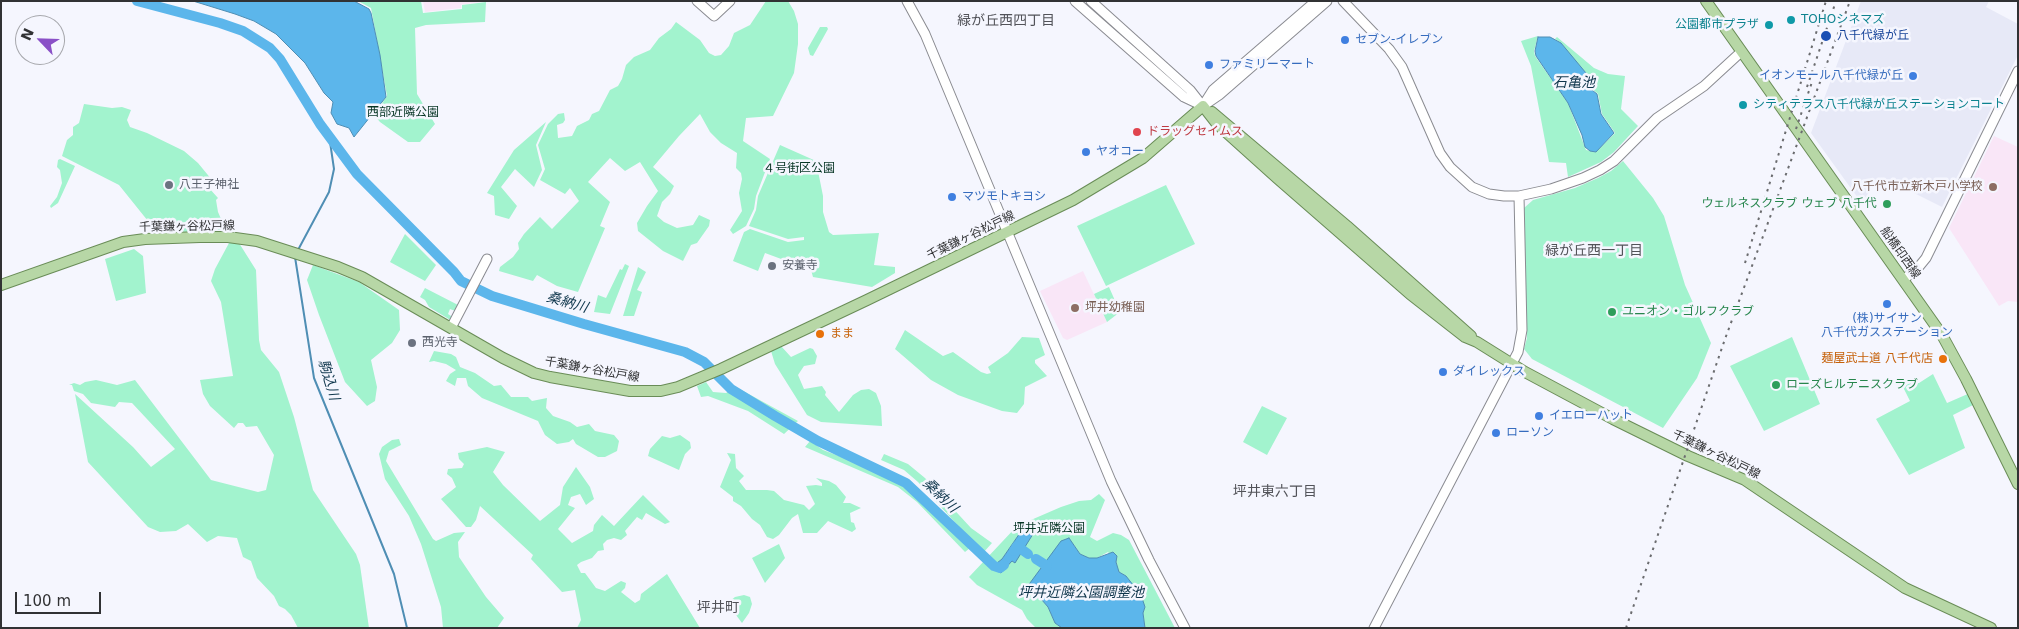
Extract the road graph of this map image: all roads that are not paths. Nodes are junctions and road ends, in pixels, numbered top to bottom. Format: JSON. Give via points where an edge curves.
{"nodes":[{"id":1,"x":697,"y":1,"type":"edge"},
{"id":2,"x":730,"y":1,"type":"edge"},
{"id":3,"x":907,"y":1,"type":"edge"},
{"id":4,"x":1075,"y":1,"type":"edge"},
{"id":5,"x":1091,"y":1,"type":"edge"},
{"id":6,"x":1316,"y":1,"type":"edge"},
{"id":7,"x":1327,"y":1,"type":"edge"},
{"id":8,"x":1343,"y":1,"type":"edge"},
{"id":9,"x":1706,"y":1,"type":"edge"},
{"id":10,"x":1741,"y":52,"type":"junction"},
{"id":11,"x":2018,"y":71,"type":"edge"},
{"id":12,"x":1203,"y":106,"type":"junction"},
{"id":13,"x":1519,"y":196,"type":"junction"},
{"id":14,"x":1007,"y":232,"type":"junction"},
{"id":15,"x":487,"y":259,"type":"dead end"},
{"id":16,"x":1904,"y":280,"type":"junction"},
{"id":17,"x":1,"y":285,"type":"edge"},
{"id":18,"x":451,"y":328,"type":"junction"},
{"id":19,"x":1512,"y":364,"type":"junction"},
{"id":20,"x":2018,"y":484,"type":"edge"},
{"id":21,"x":1185,"y":628,"type":"edge"},
{"id":22,"x":1374,"y":628,"type":"edge"},
{"id":23,"x":1991,"y":628,"type":"edge"}],
"edges":[{"from":1,"to":2,"type":"street","via":[[714,16]]},
{"from":3,"to":14,"type":"street"},
{"from":4,"to":12,"type":"street","via":[[1184,97]]},
{"from":5,"to":12,"type":"street","via":[[1190,90]]},
{"from":6,"to":12,"type":"street","via":[[1213,90]]},
{"from":7,"to":12,"type":"street"},
{"from":8,"to":13,"type":"street","via":[[1390,49],[1402,67],[1440,152],[1450,167],[1472,187],[1489,194]]},
{"from":9,"to":10,"type":"main road","name":"船橋印西線"},
{"from":10,"to":13,"type":"street","via":[[1704,86],[1657,118],[1600,170],[1551,189]]},
{"from":10,"to":16,"type":"main road","name":"船橋印西線"},
{"from":11,"to":16,"type":"street","via":[[1926,258]]},
{"from":12,"to":14,"type":"main road","name":"千葉鎌ヶ谷松戸線","via":[[1133,164],[1073,200]]},
{"from":12,"to":19,"type":"main road","name":"千葉鎌ヶ谷松戸線","via":[[1217,124],[1410,294],[1465,337]]},
{"from":13,"to":19,"type":"street","via":[[1522,330]]},
{"from":14,"to":18,"type":"main road","name":"千葉鎌ヶ谷松戸線","via":[[705,376],[678,387],[650,392],[550,377],[521,367]]},
{"from":14,"to":21,"type":"street","via":[[1111,481]]},
{"from":15,"to":18,"type":"street"},
{"from":16,"to":20,"type":"main road","name":"船橋印西線","via":[[1955,358]]},
{"from":17,"to":18,"type":"main road","name":"千葉鎌ヶ谷松戸線","via":[[133,240],[228,237],[257,240],[362,277]]},
{"from":19,"to":22,"type":"street"},
{"from":19,"to":23,"type":"main road","name":"千葉鎌ヶ谷松戸線","via":[[1613,419],[1745,480],[1905,588]]}]}
